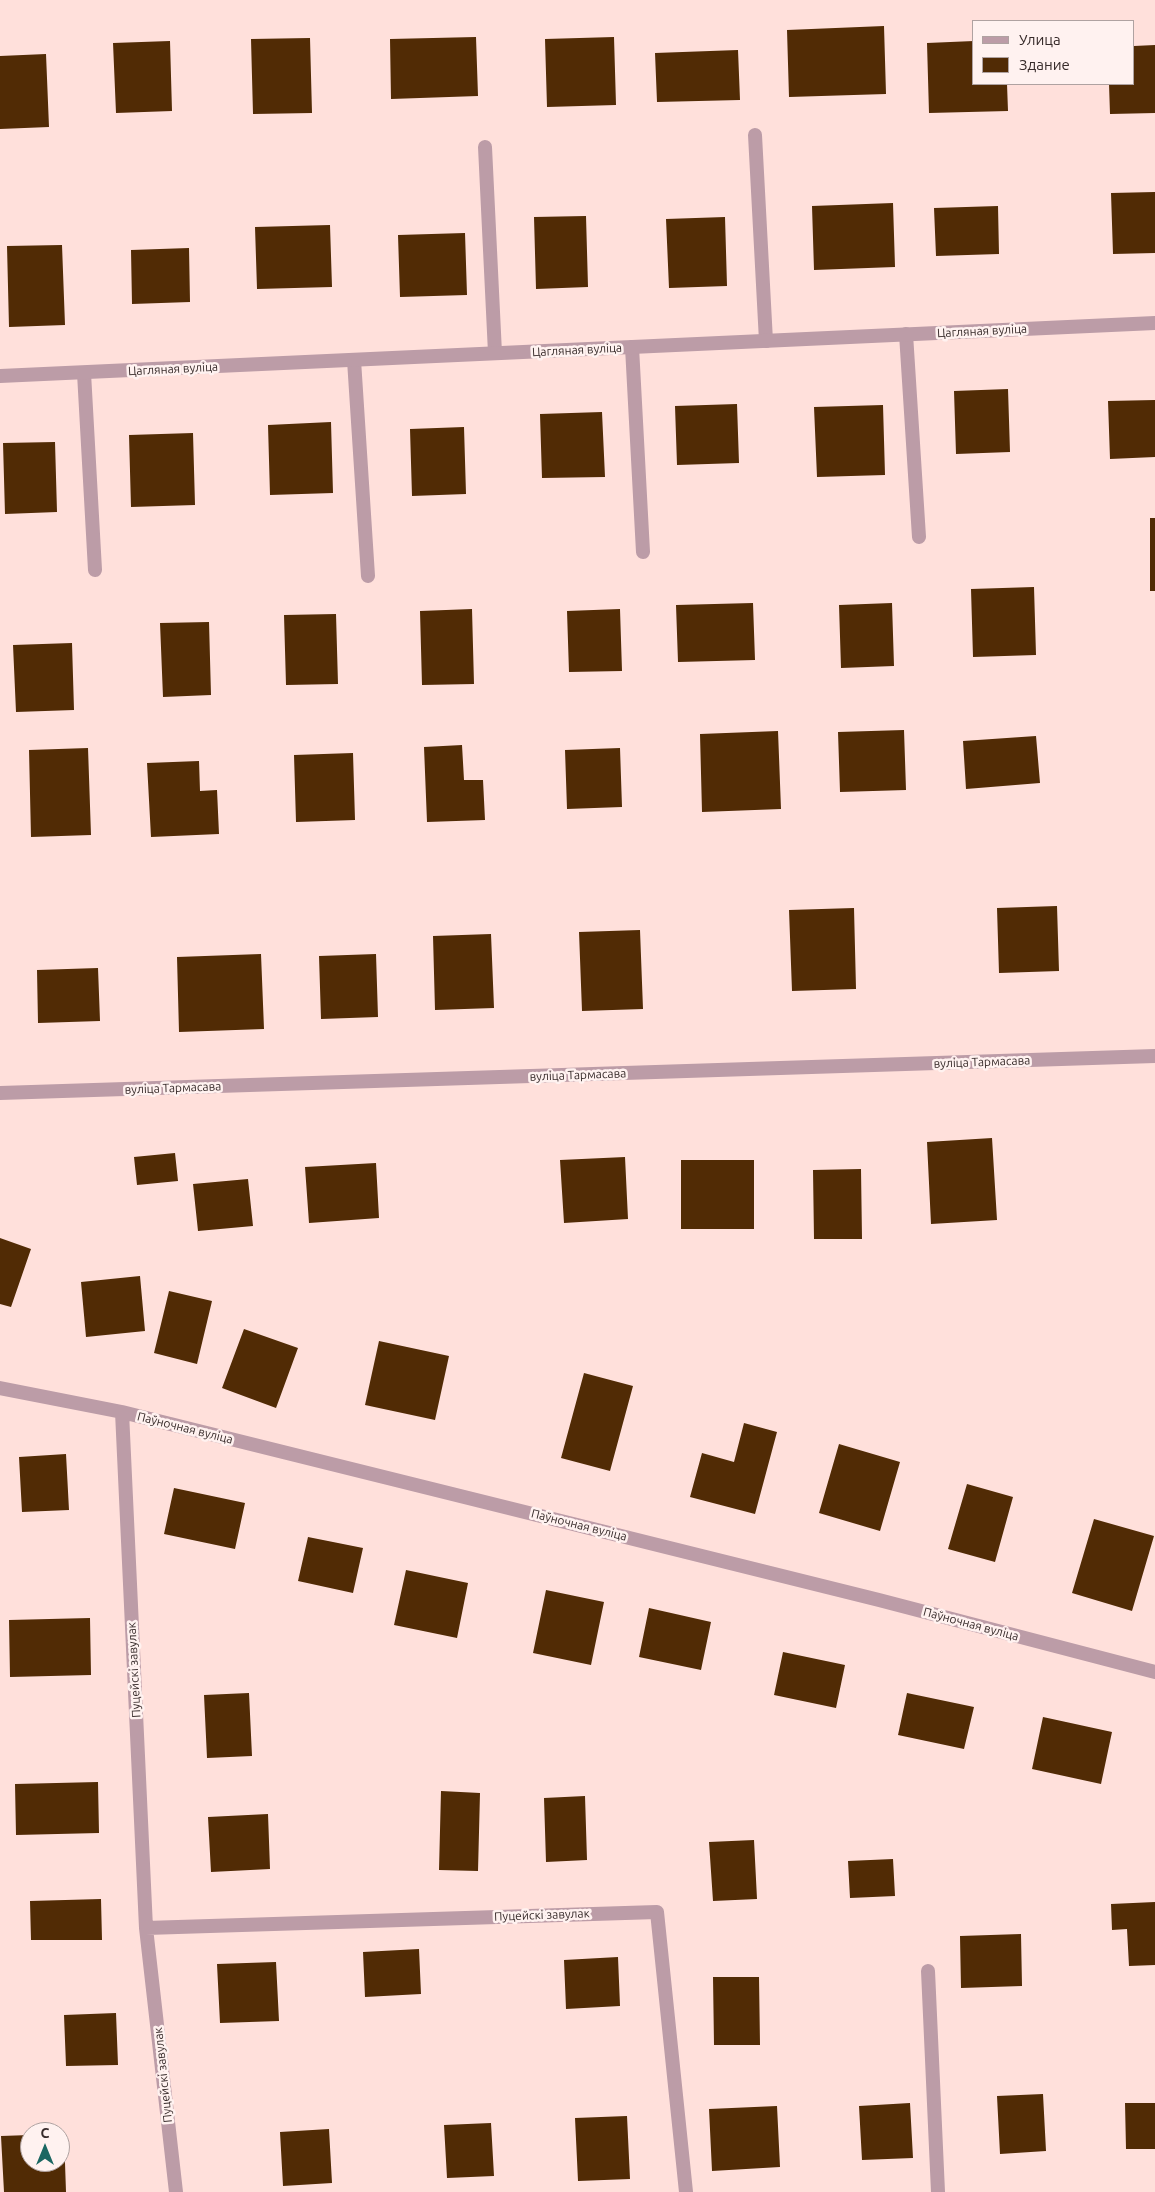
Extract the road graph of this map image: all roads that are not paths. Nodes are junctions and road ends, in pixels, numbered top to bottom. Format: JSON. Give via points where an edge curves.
{"nodes":[{"id":1,"x":755,"y":135,"type":"dead end"},
{"id":2,"x":485,"y":147,"type":"dead end"},
{"id":3,"x":1155,"y":323,"type":"edge"},
{"id":4,"x":906,"y":334,"type":"junction"},
{"id":5,"x":766,"y":340,"type":"junction"},
{"id":6,"x":632,"y":347,"type":"junction"},
{"id":7,"x":495,"y":354,"type":"junction"},
{"id":8,"x":354,"y":360,"type":"junction"},
{"id":9,"x":84,"y":373,"type":"junction"},
{"id":10,"x":0,"y":376,"type":"edge"},
{"id":11,"x":920,"y":537,"type":"dead end"},
{"id":12,"x":643,"y":552,"type":"dead end"},
{"id":13,"x":95,"y":570,"type":"dead end"},
{"id":14,"x":368,"y":576,"type":"dead end"},
{"id":15,"x":1155,"y":1056,"type":"edge"},
{"id":16,"x":0,"y":1093,"type":"edge"},
{"id":17,"x":0,"y":1388,"type":"edge"},
{"id":18,"x":122,"y":1412,"type":"junction"},
{"id":19,"x":1155,"y":1672,"type":"edge"},
{"id":20,"x":146,"y":1928,"type":"junction"},
{"id":21,"x":928,"y":1971,"type":"dead end"},
{"id":22,"x":176,"y":2192,"type":"edge"},
{"id":23,"x":686,"y":2192,"type":"edge"},
{"id":24,"x":938,"y":2192,"type":"edge"}],
"edges":[{"from":1,"to":5,"type":"street"},
{"from":2,"to":7,"type":"street"},
{"from":3,"to":4,"type":"street","name":"Цагляная вуліца"},
{"from":4,"to":5,"type":"street","name":"Цагляная вуліца"},
{"from":4,"to":11,"type":"street"},
{"from":5,"to":6,"type":"street","name":"Цагляная вуліца"},
{"from":6,"to":7,"type":"street","name":"Цагляная вуліца"},
{"from":6,"to":12,"type":"street"},
{"from":7,"to":8,"type":"street","name":"Цагляная вуліца"},
{"from":8,"to":9,"type":"street","name":"Цагляная вуліца"},
{"from":8,"to":14,"type":"street"},
{"from":9,"to":10,"type":"street","name":"Цагляная вуліца"},
{"from":9,"to":13,"type":"street"},
{"from":15,"to":16,"type":"street","name":"вуліца Тармасава"},
{"from":17,"to":18,"type":"street","name":"Паўночная вуліца"},
{"from":18,"to":19,"type":"street","name":"Паўночная вуліца","via":[[869,1597]]},
{"from":18,"to":20,"type":"street","name":"Пуцейскі завулак"},
{"from":20,"to":22,"type":"street","name":"Пуцейскі завулак"},
{"from":20,"to":23,"type":"street","name":"Пуцейскі завулак","via":[[657,1912]]},
{"from":21,"to":24,"type":"street"}]}
